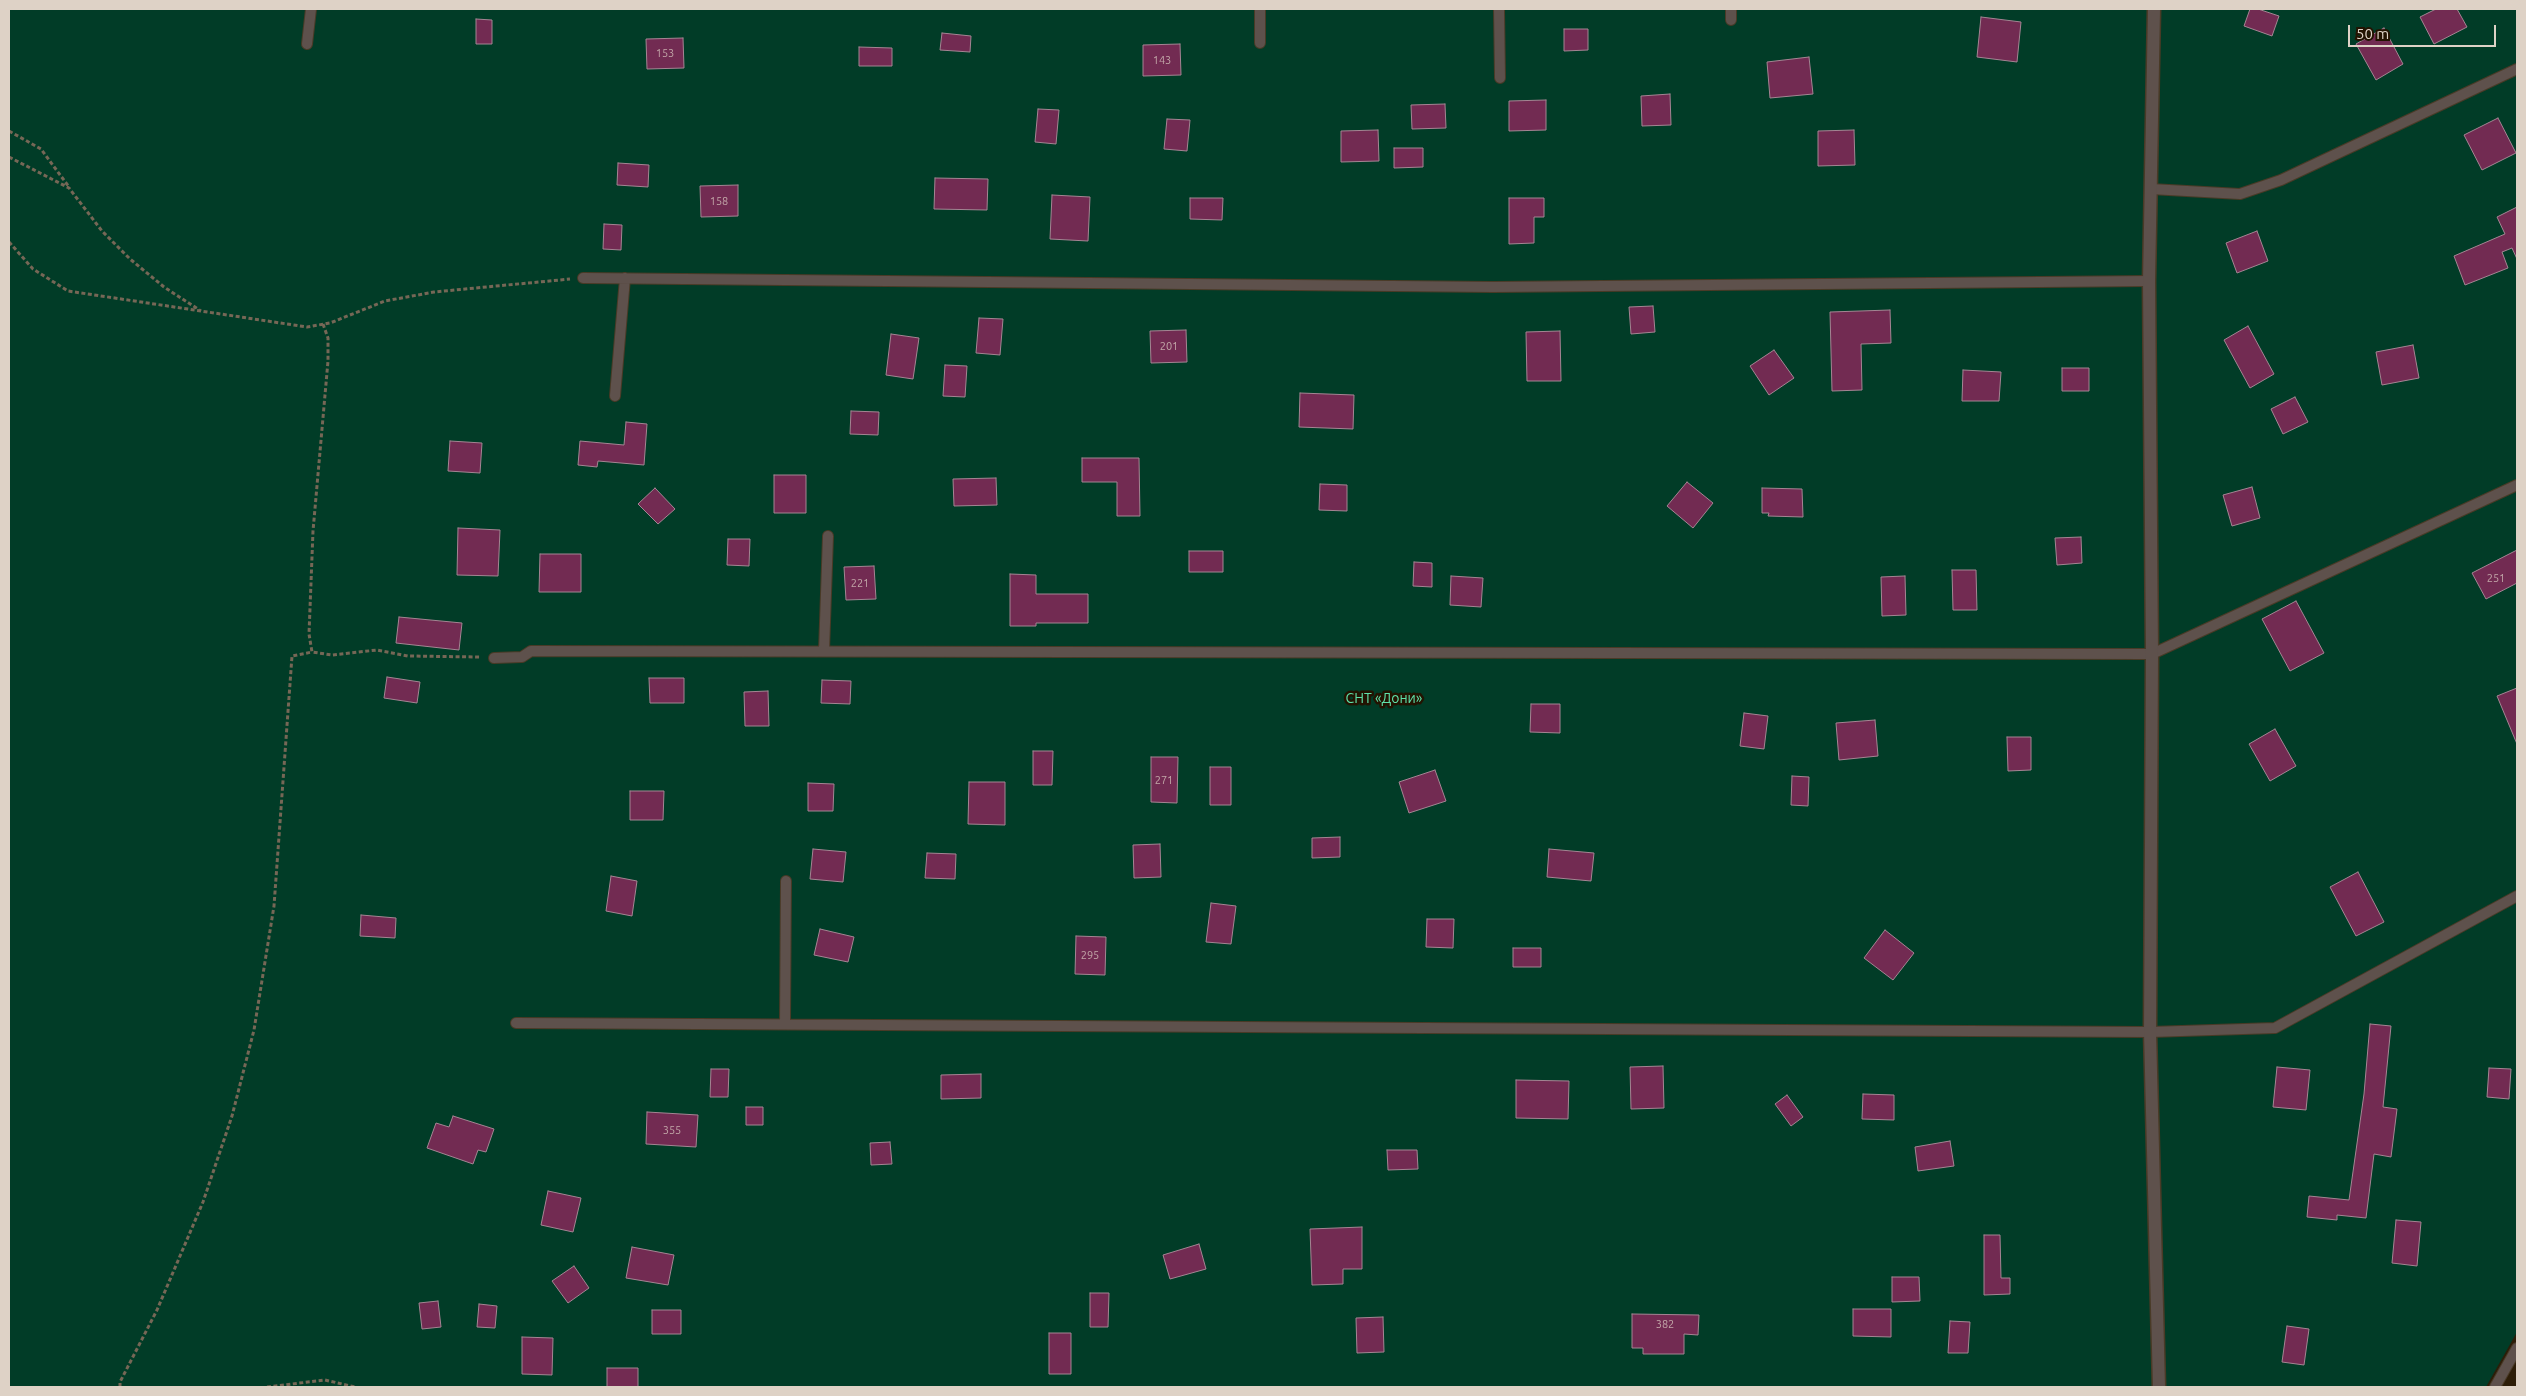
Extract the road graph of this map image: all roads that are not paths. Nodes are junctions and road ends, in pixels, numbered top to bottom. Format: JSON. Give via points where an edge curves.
{"nodes":[{"id":1,"x":311,"y":9,"type":"edge"},
{"id":2,"x":1260,"y":9,"type":"edge"},
{"id":3,"x":1499,"y":9,"type":"edge"},
{"id":4,"x":1731,"y":9,"type":"edge"},
{"id":5,"x":2154,"y":9,"type":"edge"},
{"id":6,"x":1731,"y":20,"type":"dead end"},
{"id":7,"x":1260,"y":43,"type":"dead end"},
{"id":8,"x":307,"y":44,"type":"dead end"},
{"id":9,"x":2517,"y":70,"type":"edge"},
{"id":10,"x":1500,"y":78,"type":"dead end"},
{"id":11,"x":2151,"y":189,"type":"junction"},
{"id":12,"x":583,"y":278,"type":"road end"},
{"id":13,"x":625,"y":278,"type":"junction"},
{"id":14,"x":2150,"y":281,"type":"junction"},
{"id":15,"x":614,"y":396,"type":"dead end"},
{"id":16,"x":2517,"y":485,"type":"edge"},
{"id":17,"x":828,"y":536,"type":"dead end"},
{"id":18,"x":824,"y":651,"type":"junction"},
{"id":19,"x":2152,"y":654,"type":"junction"},
{"id":20,"x":494,"y":658,"type":"road end"},
{"id":21,"x":786,"y":881,"type":"dead end"},
{"id":22,"x":2517,"y":896,"type":"edge"},
{"id":23,"x":516,"y":1023,"type":"dead end"},
{"id":24,"x":785,"y":1024,"type":"junction"},
{"id":25,"x":2150,"y":1032,"type":"junction"},
{"id":26,"x":2517,"y":1348,"type":"edge"},
{"id":27,"x":2159,"y":1387,"type":"edge"},
{"id":28,"x":2495,"y":1387,"type":"edge"}],
"edges":[{"from":1,"to":8,"type":"lane"},
{"from":2,"to":7,"type":"lane"},
{"from":3,"to":10,"type":"lane"},
{"from":4,"to":6,"type":"lane"},
{"from":5,"to":11,"type":"street"},
{"from":9,"to":11,"type":"lane","via":[[2281,180],[2240,194]]},
{"from":11,"to":14,"type":"street"},
{"from":12,"to":13,"type":"lane"},
{"from":13,"to":14,"type":"lane","via":[[1483,287]]},
{"from":13,"to":15,"type":"lane"},
{"from":14,"to":19,"type":"street"},
{"from":16,"to":19,"type":"lane"},
{"from":17,"to":18,"type":"lane"},
{"from":18,"to":19,"type":"lane"},
{"from":18,"to":20,"type":"lane","via":[[531,651],[522,657]]},
{"from":19,"to":25,"type":"street"},
{"from":21,"to":24,"type":"lane"},
{"from":22,"to":25,"type":"lane","via":[[2275,1028]]},
{"from":23,"to":24,"type":"lane"},
{"from":24,"to":25,"type":"lane"},
{"from":25,"to":27,"type":"street"},
{"from":26,"to":28,"type":"lane"}]}
